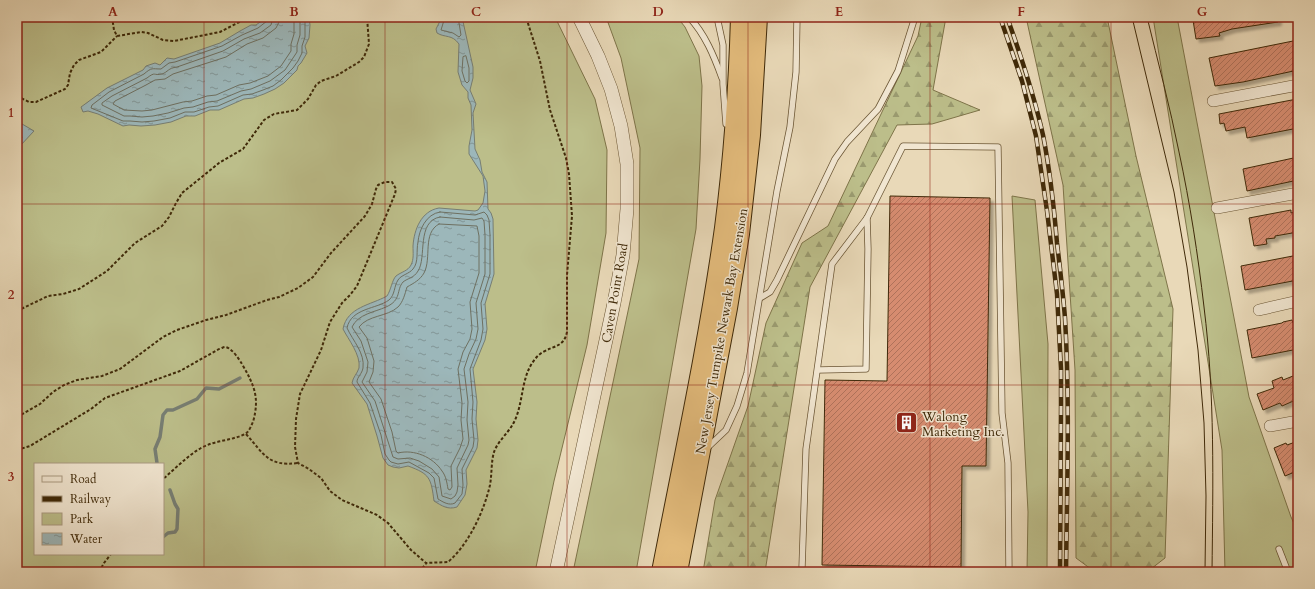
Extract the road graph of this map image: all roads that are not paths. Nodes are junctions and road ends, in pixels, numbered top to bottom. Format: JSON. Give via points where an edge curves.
{"nodes":[{"id":1,"x":578,"y":17,"type":"edge"},
{"id":2,"x":689,"y":17,"type":"edge"},
{"id":3,"x":717,"y":17,"type":"edge"},
{"id":4,"x":741,"y":17,"type":"edge"},
{"id":5,"x":757,"y":17,"type":"edge"},
{"id":6,"x":797,"y":17,"type":"edge"},
{"id":7,"x":915,"y":17,"type":"edge"},
{"id":8,"x":723,"y":84,"type":"junction"},
{"id":9,"x":1298,"y":85,"type":"edge"},
{"id":10,"x":1213,"y":101,"type":"dead end"},
{"id":11,"x":727,"y":131,"type":"dead end"},
{"id":12,"x":728,"y":139,"type":"dead end"},
{"id":13,"x":730,"y":178,"type":"junction"},
{"id":14,"x":1298,"y":193,"type":"edge"},
{"id":15,"x":1217,"y":208,"type":"dead end"},
{"id":16,"x":867,"y":218,"type":"junction"},
{"id":17,"x":760,"y":298,"type":"junction"},
{"id":18,"x":1298,"y":301,"type":"edge"},
{"id":19,"x":1259,"y":310,"type":"dead end"},
{"id":20,"x":818,"y":370,"type":"junction"},
{"id":21,"x":1298,"y":421,"type":"edge"},
{"id":22,"x":1270,"y":426,"type":"dead end"},
{"id":23,"x":700,"y":454,"type":"junction"},
{"id":24,"x":1279,"y":548,"type":"dead end"},
{"id":25,"x":556,"y":572,"type":"edge"},
{"id":26,"x":662,"y":572,"type":"edge"},
{"id":27,"x":677,"y":572,"type":"edge"},
{"id":28,"x":804,"y":572,"type":"edge"},
{"id":29,"x":1009,"y":572,"type":"edge"},
{"id":30,"x":1288,"y":572,"type":"edge"}],
"edges":[{"from":1,"to":25,"type":"street","name":"Caven Point Road","via":[[598,56],[611,89],[621,126],[627,164],[627,209],[623,256],[614,303]]},
{"from":2,"to":8,"type":"lane","via":[[705,39],[716,61]]},
{"from":3,"to":8,"type":"lane","via":[[723,44]]},
{"from":4,"to":13,"type":"highway","name":"New Jersey Turnpike Newark Bay Extension"},
{"from":5,"to":23,"type":"highway","name":"New Jersey Turnpike Newark Bay Extension","via":[[750,135],[739,234],[728,308]]},
{"from":6,"to":17,"type":"lane","via":[[796,72],[790,127]]},
{"from":7,"to":17,"type":"lane","via":[[898,71],[878,109],[835,159],[778,280],[770,292]]},
{"from":8,"to":11,"type":"lane"},
{"from":9,"to":10,"type":"street"},
{"from":12,"to":13,"type":"lane"},
{"from":13,"to":26,"type":"highway","name":"New Jersey Turnpike Newark Bay Extension","via":[[713,303]]},
{"from":14,"to":15,"type":"street"},
{"from":16,"to":20,"type":"lane","via":[[832,264]]},
{"from":16,"to":20,"type":"lane","via":[[866,369]]},
{"from":16,"to":29,"type":"lane","via":[[903,146],[998,147],[1002,413],[1008,463]]},
{"from":17,"to":23,"type":"lane","via":[[747,373],[737,406],[726,430]]},
{"from":18,"to":19,"type":"street"},
{"from":20,"to":28,"type":"lane","via":[[806,449],[802,568]]},
{"from":21,"to":22,"type":"street"},
{"from":23,"to":27,"type":"highway","name":"New Jersey Turnpike Newark Bay Extension"},
{"from":24,"to":30,"type":"lane"}]}
